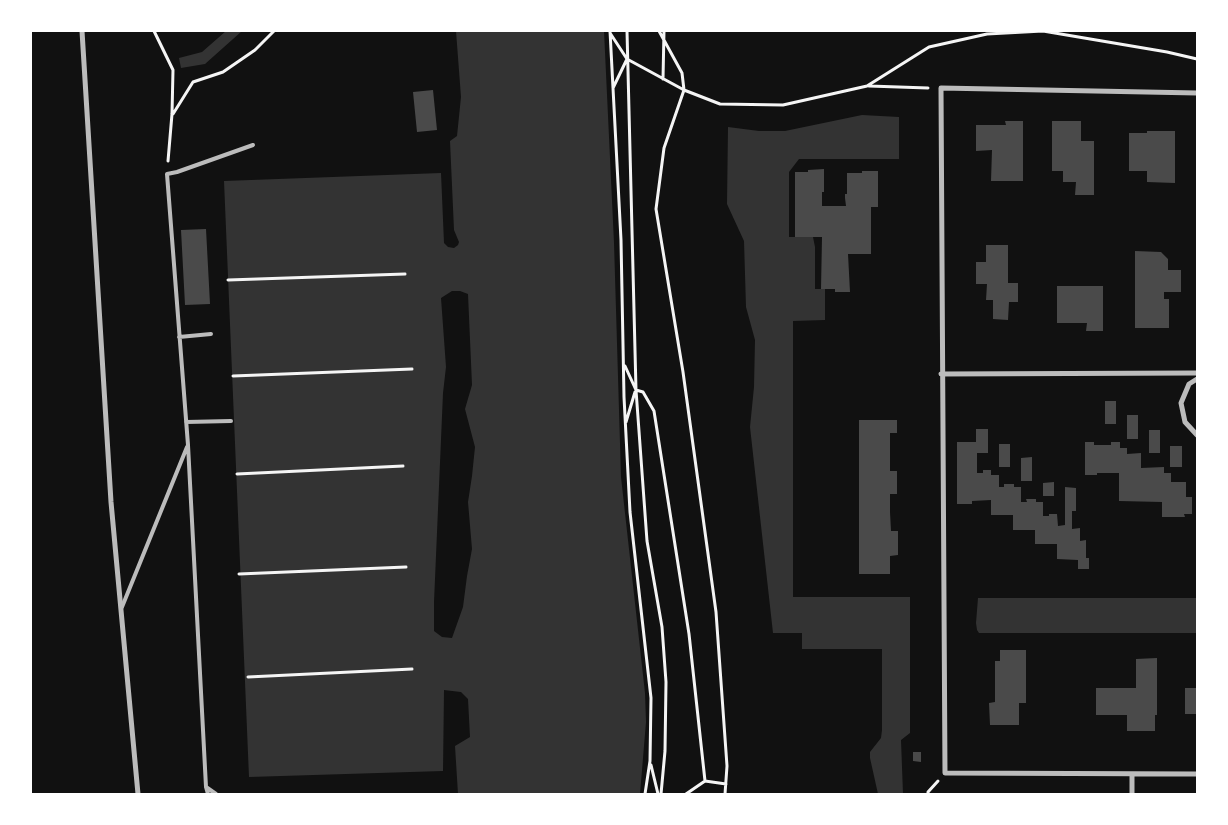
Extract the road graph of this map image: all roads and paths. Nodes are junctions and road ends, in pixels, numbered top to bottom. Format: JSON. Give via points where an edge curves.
{"nodes":[{"id":1,"x":82,"y":31,"type":"edge"},
{"id":2,"x":154,"y":31,"type":"edge"},
{"id":3,"x":274,"y":31,"type":"edge"},
{"id":4,"x":627,"y":31,"type":"edge"},
{"id":5,"x":659,"y":31,"type":"edge"},
{"id":6,"x":664,"y":31,"type":"edge"},
{"id":7,"x":610,"y":32,"type":"edge"},
{"id":8,"x":663,"y":38,"type":"junction"},
{"id":9,"x":627,"y":59,"type":"junction"},
{"id":10,"x":1197,"y":59,"type":"edge"},
{"id":11,"x":663,"y":79,"type":"junction"},
{"id":12,"x":867,"y":86,"type":"junction"},
{"id":13,"x":613,"y":88,"type":"junction"},
{"id":14,"x":941,"y":88,"type":"junction"},
{"id":15,"x":684,"y":90,"type":"junction"},
{"id":16,"x":1197,"y":93,"type":"edge"},
{"id":17,"x":172,"y":114,"type":"junction"},
{"id":18,"x":253,"y":145,"type":"dead end"},
{"id":19,"x":167,"y":174,"type":"junction"},
{"id":20,"x":405,"y":274,"type":"dead end"},
{"id":21,"x":228,"y":280,"type":"dead end"},
{"id":22,"x":211,"y":334,"type":"dead end"},
{"id":23,"x":179,"y":337,"type":"junction"},
{"id":24,"x":624,"y":364,"type":"junction"},
{"id":25,"x":412,"y":369,"type":"dead end"},
{"id":26,"x":1197,"y":373,"type":"edge"},
{"id":27,"x":941,"y":374,"type":"junction"},
{"id":28,"x":233,"y":376,"type":"dead end"},
{"id":29,"x":1197,"y":379,"type":"edge"},
{"id":30,"x":636,"y":390,"type":"junction"},
{"id":31,"x":231,"y":421,"type":"dead end"},
{"id":32,"x":186,"y":422,"type":"junction"},
{"id":33,"x":625,"y":425,"type":"junction"},
{"id":34,"x":1197,"y":435,"type":"edge"},
{"id":35,"x":188,"y":445,"type":"junction"},
{"id":36,"x":403,"y":466,"type":"dead end"},
{"id":37,"x":236,"y":474,"type":"dead end"},
{"id":38,"x":406,"y":567,"type":"dead end"},
{"id":39,"x":239,"y":574,"type":"dead end"},
{"id":40,"x":121,"y":609,"type":"junction"},
{"id":41,"x":412,"y":669,"type":"dead end"},
{"id":42,"x":248,"y":677,"type":"dead end"},
{"id":43,"x":650,"y":761,"type":"junction"},
{"id":44,"x":1132,"y":774,"type":"junction"},
{"id":45,"x":1197,"y":774,"type":"edge"},
{"id":46,"x":705,"y":780,"type":"junction"},
{"id":47,"x":726,"y":784,"type":"junction"},
{"id":48,"x":206,"y":788,"type":"junction"},
{"id":49,"x":138,"y":794,"type":"edge"},
{"id":50,"x":208,"y":794,"type":"edge"},
{"id":51,"x":216,"y":794,"type":"edge"},
{"id":52,"x":645,"y":794,"type":"edge"},
{"id":53,"x":659,"y":794,"type":"edge"},
{"id":54,"x":686,"y":794,"type":"edge"},
{"id":55,"x":725,"y":794,"type":"edge"},
{"id":56,"x":1132,"y":794,"type":"edge"}],
"edges":[{"from":1,"to":40,"type":"street","via":[[111,502]]},
{"from":2,"to":17,"type":"path","via":[[173,70]]},
{"from":3,"to":17,"type":"path","via":[[255,50],[223,72],[193,82]]},
{"from":4,"to":9,"type":"path"},
{"from":5,"to":8,"type":"path"},
{"from":6,"to":8,"type":"path"},
{"from":7,"to":9,"type":"path"},
{"from":7,"to":13,"type":"path"},
{"from":8,"to":11,"type":"path"},
{"from":8,"to":15,"type":"path","via":[[682,73]]},
{"from":9,"to":11,"type":"path"},
{"from":9,"to":13,"type":"path"},
{"from":9,"to":30,"type":"path"},
{"from":10,"to":12,"type":"path","via":[[1042,31],[987,34],[928,47]]},
{"from":11,"to":15,"type":"path"},
{"from":12,"to":14,"type":"path"},
{"from":12,"to":15,"type":"path","via":[[783,106],[720,104]]},
{"from":13,"to":24,"type":"path"},
{"from":14,"to":16,"type":"street"},
{"from":14,"to":27,"type":"street"},
{"from":15,"to":47,"type":"path","via":[[664,148],[656,209],[683,372],[716,612]]},
{"from":17,"to":19,"type":"path"},
{"from":18,"to":19,"type":"lane"},
{"from":19,"to":23,"type":"lane"},
{"from":20,"to":21,"type":"path"},
{"from":22,"to":23,"type":"lane"},
{"from":23,"to":32,"type":"lane"},
{"from":24,"to":30,"type":"path"},
{"from":24,"to":33,"type":"path"},
{"from":25,"to":28,"type":"path"},
{"from":26,"to":27,"type":"street"},
{"from":27,"to":44,"type":"street","via":[[945,773]]},
{"from":29,"to":34,"type":"street","via":[[1189,384],[1181,403],[1185,422]]},
{"from":30,"to":33,"type":"path"},
{"from":30,"to":46,"type":"path","via":[[643,392],[654,411],[688,634]]},
{"from":30,"to":53,"type":"path","via":[[648,541],[662,627],[666,682],[665,751]]},
{"from":31,"to":32,"type":"lane"},
{"from":32,"to":35,"type":"lane"},
{"from":33,"to":43,"type":"path","via":[[630,512],[650,682]]},
{"from":35,"to":40,"type":"lane"},
{"from":35,"to":48,"type":"lane"},
{"from":36,"to":37,"type":"path"},
{"from":38,"to":39,"type":"path"},
{"from":40,"to":49,"type":"street"},
{"from":41,"to":42,"type":"path"},
{"from":43,"to":52,"type":"path"},
{"from":43,"to":53,"type":"path"},
{"from":44,"to":45,"type":"street"},
{"from":44,"to":56,"type":"street"},
{"from":46,"to":47,"type":"path"},
{"from":46,"to":54,"type":"path"},
{"from":47,"to":55,"type":"path"},
{"from":48,"to":50,"type":"lane"},
{"from":48,"to":51,"type":"lane"}]}
